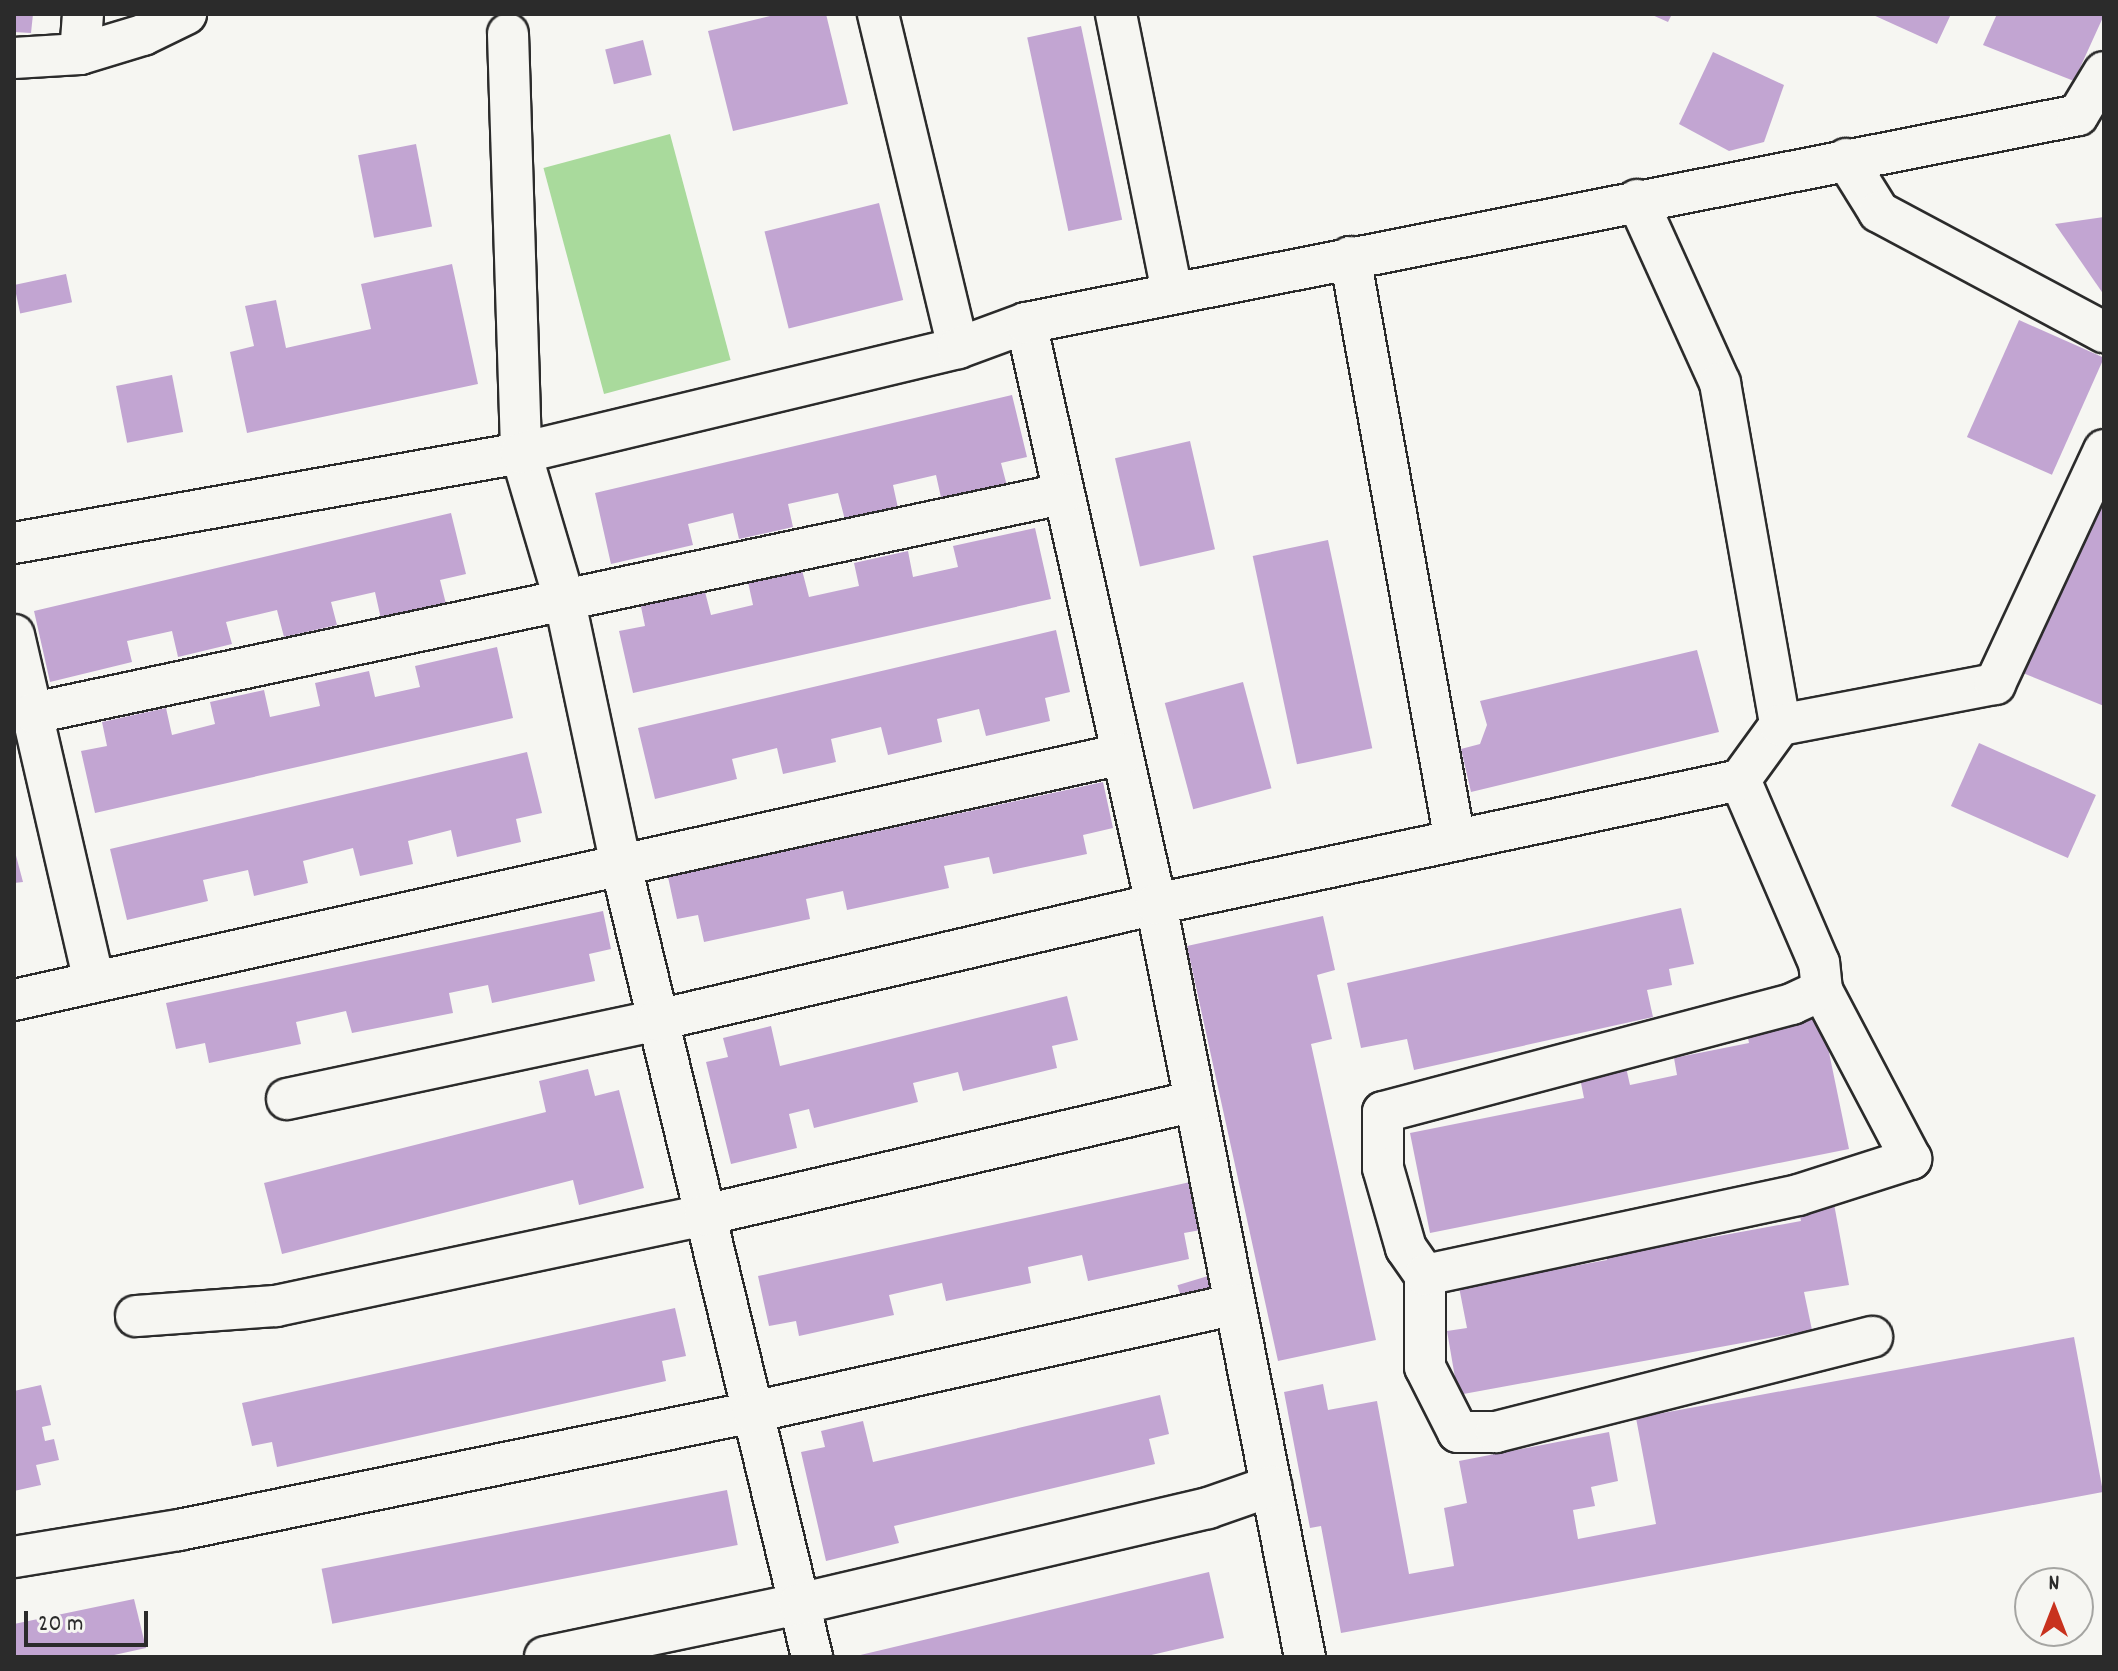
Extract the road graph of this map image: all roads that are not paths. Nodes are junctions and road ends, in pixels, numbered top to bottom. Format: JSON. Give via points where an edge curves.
{"nodes":[{"id":1,"x":83,"y":14,"type":"edge"},
{"id":2,"x":186,"y":14,"type":"edge"},
{"id":3,"x":878,"y":14,"type":"edge"},
{"id":4,"x":1116,"y":14,"type":"edge"},
{"id":5,"x":508,"y":34,"type":"dead end"},
{"id":6,"x":80,"y":54,"type":"junction"},
{"id":7,"x":14,"y":58,"type":"edge"},
{"id":8,"x":2102,"y":82,"type":"edge"},
{"id":9,"x":1846,"y":159,"type":"junction"},
{"id":10,"x":1637,"y":200,"type":"junction"},
{"id":11,"x":1350,"y":257,"type":"junction"},
{"id":12,"x":1172,"y":291,"type":"junction"},
{"id":13,"x":1026,"y":323,"type":"junction"},
{"id":14,"x":2104,"y":332,"type":"edge"},
{"id":15,"x":958,"y":348,"type":"junction"},
{"id":16,"x":2104,"y":450,"type":"edge"},
{"id":17,"x":521,"y":453,"type":"junction"},
{"id":18,"x":1062,"y":494,"type":"junction"},
{"id":19,"x":14,"y":543,"type":"edge"},
{"id":20,"x":565,"y":602,"type":"junction"},
{"id":21,"x":14,"y":635,"type":"edge"},
{"id":22,"x":34,"y":713,"type":"junction"},
{"id":23,"x":1780,"y":725,"type":"junction"},
{"id":24,"x":1122,"y":754,"type":"junction"},
{"id":25,"x":1740,"y":780,"type":"junction"},
{"id":26,"x":1455,"y":841,"type":"junction"},
{"id":27,"x":621,"y":866,"type":"junction"},
{"id":28,"x":1156,"y":904,"type":"junction"},
{"id":29,"x":94,"y":982,"type":"junction"},
{"id":30,"x":1822,"y":990,"type":"junction"},
{"id":31,"x":14,"y":1000,"type":"edge"},
{"id":32,"x":658,"y":1020,"type":"junction"},
{"id":33,"x":287,"y":1099,"type":"dead end"},
{"id":34,"x":1195,"y":1101,"type":"junction"},
{"id":35,"x":705,"y":1215,"type":"junction"},
{"id":36,"x":1425,"y":1275,"type":"junction"},
{"id":37,"x":1235,"y":1304,"type":"junction"},
{"id":38,"x":136,"y":1316,"type":"dead end"},
{"id":39,"x":1872,"y":1337,"type":"dead end"},
{"id":40,"x":753,"y":1412,"type":"junction"},
{"id":41,"x":1271,"y":1486,"type":"junction"},
{"id":42,"x":14,"y":1557,"type":"edge"},
{"id":43,"x":799,"y":1604,"type":"junction"},
{"id":44,"x":545,"y":1657,"type":"edge"},
{"id":45,"x":812,"y":1657,"type":"edge"},
{"id":46,"x":1305,"y":1657,"type":"edge"}],
"edges":[{"from":1,"to":6,"type":"street"},
{"from":2,"to":6,"type":"street","via":[[143,35]]},
{"from":3,"to":15,"type":"street"},
{"from":4,"to":12,"type":"street"},
{"from":5,"to":17,"type":"street"},
{"from":6,"to":7,"type":"street"},
{"from":8,"to":9,"type":"street","via":[[2078,115]]},
{"from":9,"to":10,"type":"street"},
{"from":9,"to":14,"type":"street","via":[[1879,212]]},
{"from":10,"to":11,"type":"street"},
{"from":10,"to":23,"type":"street","via":[[1720,383]]},
{"from":11,"to":12,"type":"street"},
{"from":11,"to":26,"type":"street"},
{"from":12,"to":13,"type":"street"},
{"from":13,"to":15,"type":"street"},
{"from":13,"to":18,"type":"street"},
{"from":15,"to":17,"type":"street"},
{"from":16,"to":23,"type":"street","via":[[1995,684]]},
{"from":17,"to":19,"type":"street"},
{"from":17,"to":20,"type":"street"},
{"from":18,"to":20,"type":"street"},
{"from":18,"to":24,"type":"street"},
{"from":20,"to":22,"type":"street"},
{"from":20,"to":27,"type":"street"},
{"from":21,"to":22,"type":"street"},
{"from":22,"to":29,"type":"street"},
{"from":23,"to":25,"type":"street"},
{"from":24,"to":27,"type":"street"},
{"from":24,"to":28,"type":"street"},
{"from":25,"to":26,"type":"street"},
{"from":25,"to":30,"type":"street","via":[[1819,963]]},
{"from":26,"to":28,"type":"street"},
{"from":27,"to":29,"type":"street"},
{"from":27,"to":32,"type":"street"},
{"from":28,"to":32,"type":"street"},
{"from":28,"to":34,"type":"street"},
{"from":29,"to":31,"type":"street"},
{"from":30,"to":36,"type":"street","via":[[1792,1004],[1383,1112],[1383,1168],[1406,1248]]},
{"from":30,"to":36,"type":"street","via":[[1911,1159],[1798,1195]]},
{"from":32,"to":33,"type":"street"},
{"from":32,"to":35,"type":"street"},
{"from":34,"to":35,"type":"street"},
{"from":34,"to":37,"type":"street"},
{"from":35,"to":38,"type":"street","via":[[276,1306]]},
{"from":35,"to":40,"type":"street"},
{"from":36,"to":39,"type":"street","via":[[1425,1367],[1458,1432],[1496,1432]]},
{"from":37,"to":40,"type":"street"},
{"from":37,"to":41,"type":"street"},
{"from":40,"to":42,"type":"street","via":[[179,1530]]},
{"from":40,"to":43,"type":"street"},
{"from":41,"to":43,"type":"street","via":[[1208,1508]]},
{"from":41,"to":46,"type":"street"},
{"from":43,"to":44,"type":"street"},
{"from":43,"to":45,"type":"street"}]}
